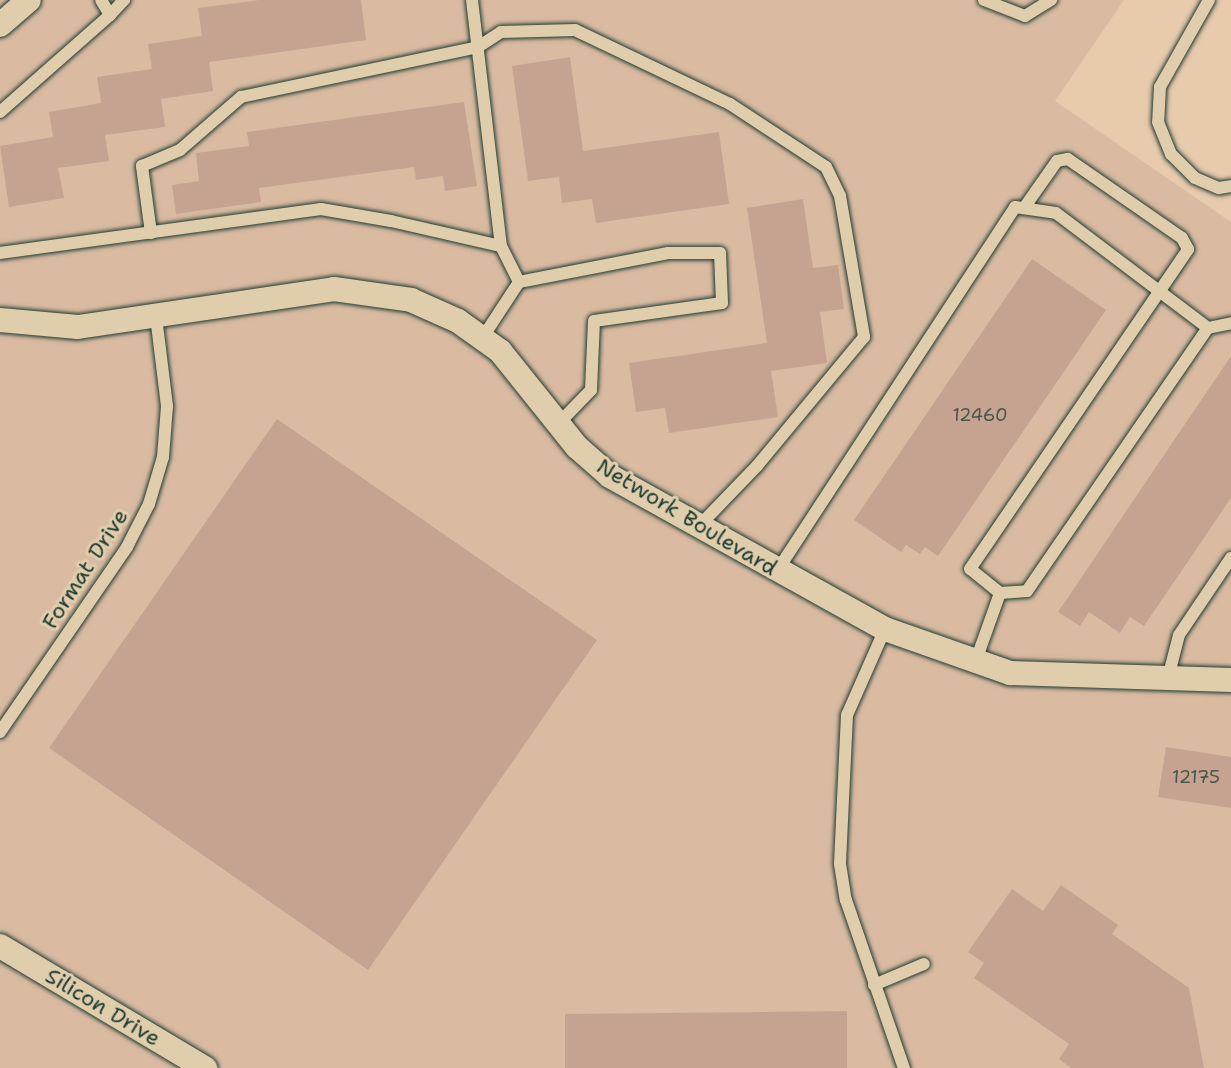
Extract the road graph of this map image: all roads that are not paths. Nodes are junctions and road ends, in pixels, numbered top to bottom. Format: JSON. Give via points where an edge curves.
{"nodes":[{"id":1,"x":29,"y":0,"type":"edge"},
{"id":2,"x":101,"y":0,"type":"edge"},
{"id":3,"x":124,"y":0,"type":"edge"},
{"id":4,"x":472,"y":0,"type":"edge"},
{"id":5,"x":984,"y":0,"type":"edge"},
{"id":6,"x":1051,"y":0,"type":"edge"},
{"id":7,"x":1209,"y":0,"type":"edge"},
{"id":8,"x":110,"y":15,"type":"junction"},
{"id":9,"x":0,"y":25,"type":"edge"},
{"id":10,"x":478,"y":47,"type":"junction"},
{"id":11,"x":0,"y":112,"type":"edge"},
{"id":12,"x":1231,"y":186,"type":"edge"},
{"id":13,"x":1024,"y":208,"type":"junction"},
{"id":14,"x":151,"y":233,"type":"junction"},
{"id":15,"x":501,"y":246,"type":"junction"},
{"id":16,"x":0,"y":253,"type":"edge"},
{"id":17,"x":519,"y":282,"type":"junction"},
{"id":18,"x":1160,"y":291,"type":"junction"},
{"id":19,"x":156,"y":316,"type":"junction"},
{"id":20,"x":0,"y":320,"type":"edge"},
{"id":21,"x":1231,"y":323,"type":"edge"},
{"id":22,"x":1208,"y":328,"type":"junction"},
{"id":23,"x":483,"y":337,"type":"junction"},
{"id":24,"x":558,"y":424,"type":"junction"},
{"id":25,"x":699,"y":526,"type":"junction"},
{"id":26,"x":1231,"y":558,"type":"edge"},
{"id":27,"x":777,"y":571,"type":"junction"},
{"id":28,"x":1000,"y":593,"type":"junction"},
{"id":29,"x":885,"y":629,"type":"junction"},
{"id":30,"x":975,"y":663,"type":"junction"},
{"id":31,"x":1168,"y":678,"type":"junction"},
{"id":32,"x":1231,"y":680,"type":"edge"},
{"id":33,"x":0,"y":732,"type":"edge"},
{"id":34,"x":0,"y":946,"type":"edge"},
{"id":35,"x":924,"y":964,"type":"dead end"},
{"id":36,"x":874,"y":985,"type":"junction"},
{"id":37,"x":205,"y":1068,"type":"edge"},
{"id":38,"x":904,"y":1068,"type":"edge"}],
"edges":[{"from":1,"to":9,"type":"street"},
{"from":2,"to":8,"type":"lane"},
{"from":3,"to":8,"type":"lane"},
{"from":4,"to":10,"type":"lane"},
{"from":5,"to":6,"type":"lane","via":[[1025,16]]},
{"from":7,"to":12,"type":"lane","via":[[1160,87],[1158,122],[1171,154],[1195,178],[1219,188]]},
{"from":8,"to":11,"type":"lane"},
{"from":10,"to":14,"type":"lane","via":[[241,97],[180,150],[142,166]]},
{"from":10,"to":15,"type":"lane"},
{"from":10,"to":25,"type":"lane","via":[[501,32],[575,30],[730,104],[826,167],[840,196],[864,337],[757,466]]},
{"from":13,"to":18,"type":"lane","via":[[1056,213]]},
{"from":13,"to":18,"type":"lane","via":[[1057,161],[1068,159],[1182,238],[1188,249]]},
{"from":13,"to":27,"type":"lane","via":[[1015,207]]},
{"from":14,"to":15,"type":"lane","via":[[321,209]]},
{"from":14,"to":16,"type":"lane"},
{"from":15,"to":17,"type":"lane"},
{"from":17,"to":23,"type":"lane"},
{"from":17,"to":24,"type":"lane","via":[[668,253],[720,253],[722,303],[594,321],[591,390]]},
{"from":18,"to":22,"type":"lane"},
{"from":18,"to":28,"type":"lane","via":[[970,569]]},
{"from":19,"to":20,"type":"street","name":"Network Boulevard","via":[[78,327]]},
{"from":19,"to":23,"type":"street","name":"Network Boulevard","via":[[309,291],[360,290],[435,309]]},
{"from":19,"to":33,"type":"lane","name":"Format Drive","via":[[167,406],[163,457],[149,504],[127,547]]},
{"from":21,"to":22,"type":"lane"},
{"from":22,"to":28,"type":"lane","via":[[1027,591]]},
{"from":23,"to":24,"type":"street","name":"Network Boulevard","via":[[518,369]]},
{"from":24,"to":25,"type":"street","name":"Network Boulevard","via":[[610,476]]},
{"from":25,"to":27,"type":"street","name":"Network Boulevard"},
{"from":26,"to":31,"type":"lane","via":[[1179,635]]},
{"from":27,"to":29,"type":"street","name":"Network Boulevard"},
{"from":28,"to":30,"type":"lane"},
{"from":29,"to":30,"type":"street","name":"Network Boulevard"},
{"from":29,"to":36,"type":"lane","via":[[847,715],[840,864]]},
{"from":30,"to":31,"type":"street","name":"Network Boulevard","via":[[1054,678]]},
{"from":31,"to":32,"type":"street","name":"Network Boulevard"},
{"from":34,"to":37,"type":"street","name":"Silicon Drive"},
{"from":35,"to":36,"type":"lane"},
{"from":36,"to":38,"type":"lane"}]}
